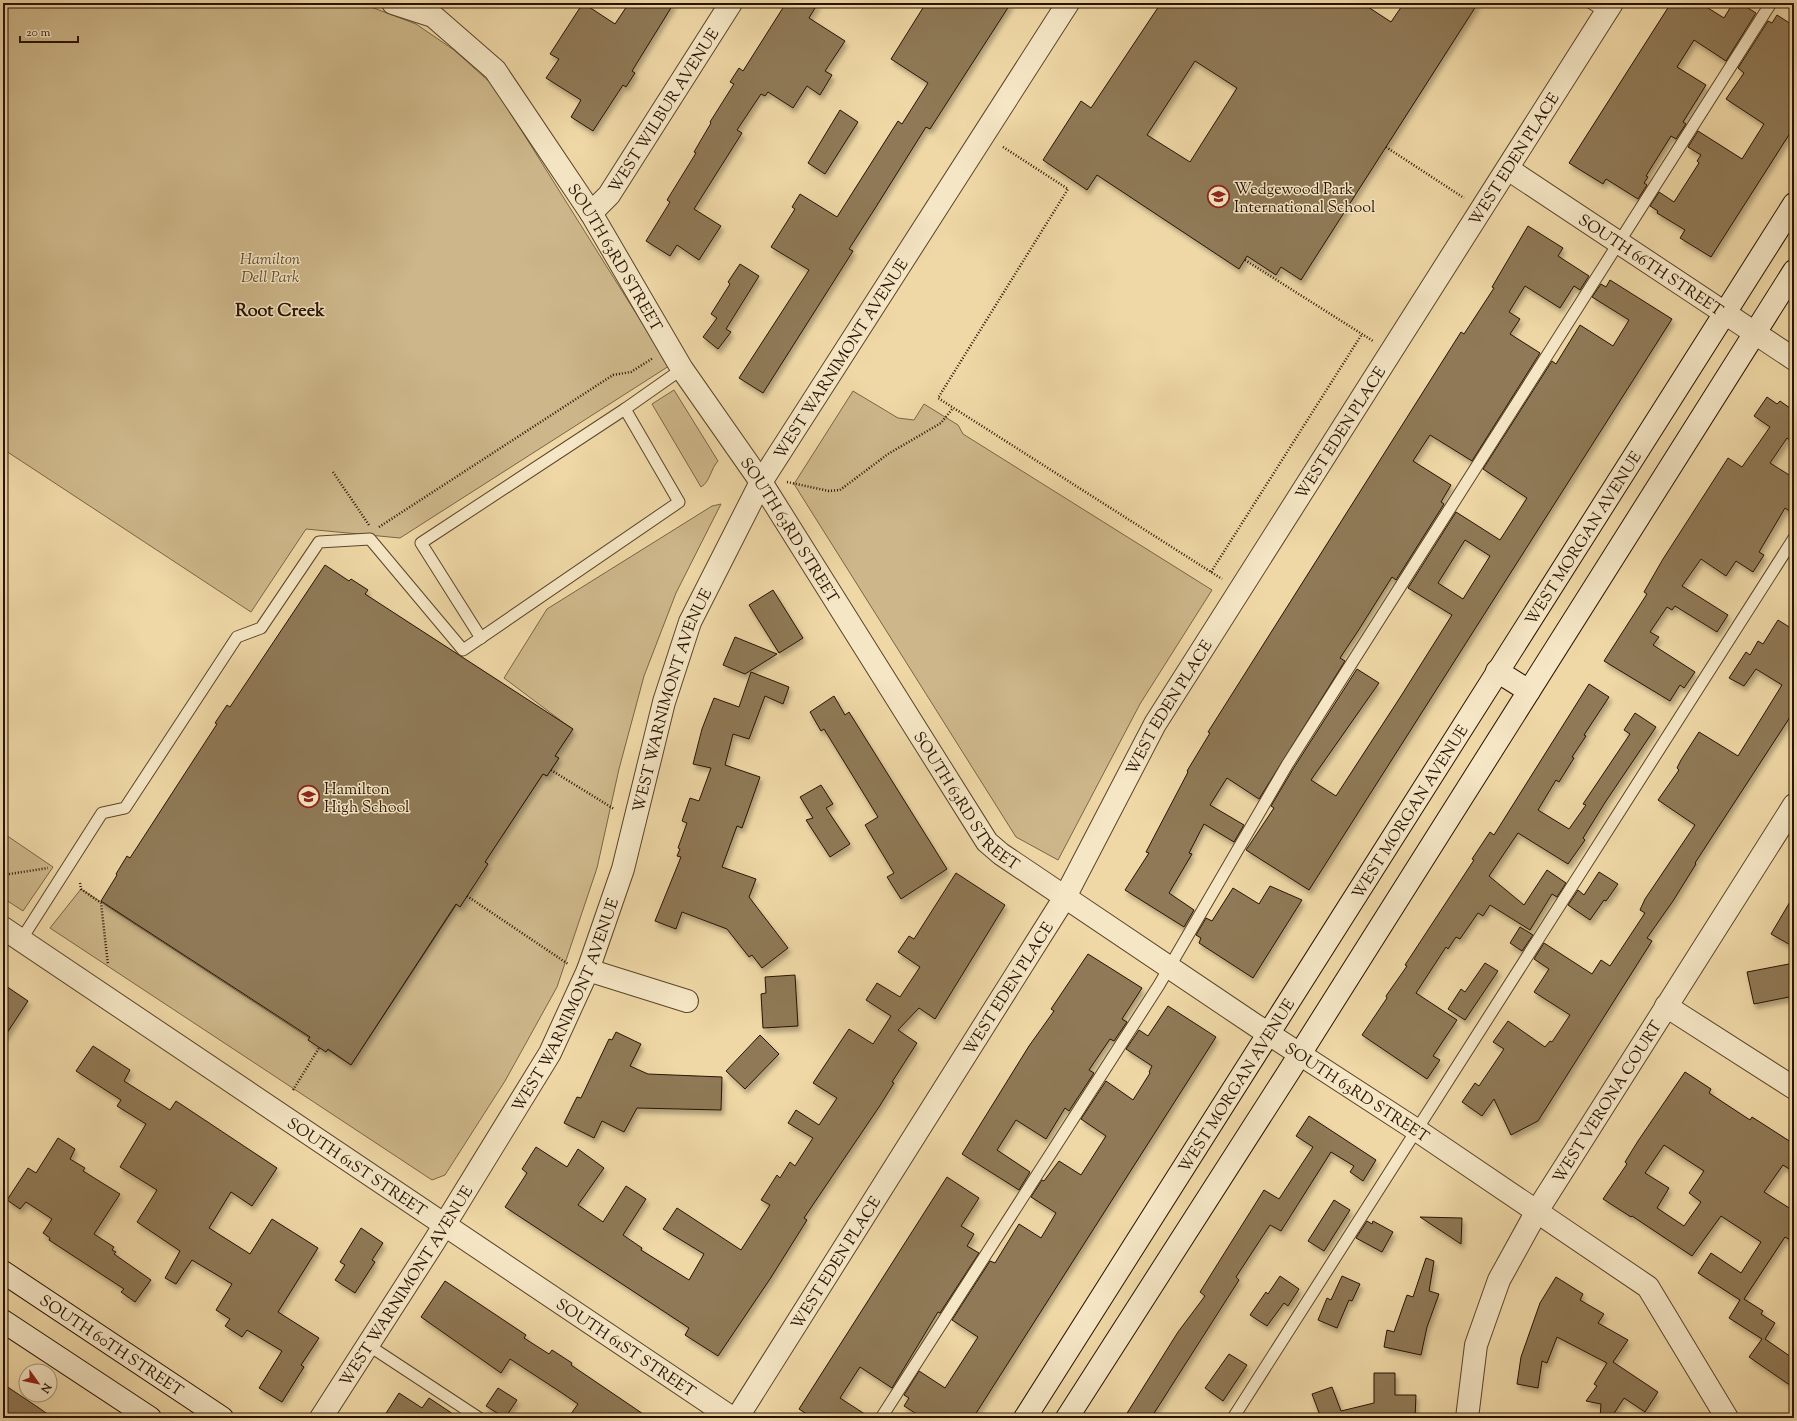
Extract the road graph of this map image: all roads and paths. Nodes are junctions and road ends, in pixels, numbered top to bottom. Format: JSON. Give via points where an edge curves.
{"nodes":[{"id":1,"x":393,"y":3,"type":"edge"},
{"id":2,"x":731,"y":3,"type":"edge"},
{"id":3,"x":1068,"y":3,"type":"edge"},
{"id":4,"x":1771,"y":3,"type":"edge"},
{"id":5,"x":1603,"y":6,"type":"edge"},
{"id":6,"x":1002,"y":147,"type":"dead end"},
{"id":7,"x":1386,"y":147,"type":"dead end"},
{"id":8,"x":1508,"y":169,"type":"junction"},
{"id":9,"x":1465,"y":198,"type":"dead end"},
{"id":10,"x":1794,"y":204,"type":"edge"},
{"id":11,"x":591,"y":213,"type":"junction"},
{"id":12,"x":1618,"y":242,"type":"junction"},
{"id":13,"x":1245,"y":260,"type":"dead end"},
{"id":14,"x":1794,"y":271,"type":"edge"},
{"id":15,"x":1724,"y":313,"type":"junction"},
{"id":16,"x":1755,"y":333,"type":"junction"},
{"id":17,"x":1362,"y":334,"type":"junction"},
{"id":18,"x":1374,"y":341,"type":"dead end"},
{"id":19,"x":657,"y":356,"type":"dead end"},
{"id":20,"x":1794,"y":360,"type":"edge"},
{"id":21,"x":682,"y":369,"type":"junction"},
{"id":22,"x":953,"y":408,"type":"junction"},
{"id":23,"x":625,"y":409,"type":"junction"},
{"id":24,"x":333,"y":472,"type":"dead end"},
{"id":25,"x":761,"y":482,"type":"junction"},
{"id":26,"x":787,"y":482,"type":"dead end"},
{"id":27,"x":1794,"y":538,"type":"edge"},
{"id":28,"x":1211,"y":572,"type":"junction"},
{"id":29,"x":1222,"y":580,"type":"dead end"},
{"id":30,"x":481,"y":638,"type":"junction"},
{"id":31,"x":1497,"y":671,"type":"junction"},
{"id":32,"x":1529,"y":691,"type":"junction"},
{"id":33,"x":551,"y":770,"type":"dead end"},
{"id":34,"x":1794,"y":805,"type":"edge"},
{"id":35,"x":614,"y":810,"type":"dead end"},
{"id":36,"x":53,"y":867,"type":"dead end"},
{"id":37,"x":3,"y":875,"type":"edge"},
{"id":38,"x":80,"y":883,"type":"dead end"},
{"id":39,"x":467,"y":896,"type":"dead end"},
{"id":40,"x":1066,"y":897,"type":"junction"},
{"id":41,"x":3,"y":928,"type":"edge"},
{"id":42,"x":21,"y":940,"type":"junction"},
{"id":43,"x":108,"y":965,"type":"dead end"},
{"id":44,"x":578,"y":967,"type":"junction"},
{"id":45,"x":1170,"y":968,"type":"junction"},
{"id":46,"x":687,"y":1001,"type":"dead end"},
{"id":47,"x":1666,"y":1006,"type":"junction"},
{"id":48,"x":1268,"y":1034,"type":"junction"},
{"id":49,"x":319,"y":1048,"type":"dead end"},
{"id":50,"x":1300,"y":1054,"type":"junction"},
{"id":51,"x":1794,"y":1088,"type":"edge"},
{"id":52,"x":293,"y":1090,"type":"dead end"},
{"id":53,"x":1415,"y":1129,"type":"junction"},
{"id":54,"x":1536,"y":1211,"type":"junction"},
{"id":55,"x":445,"y":1225,"type":"junction"},
{"id":56,"x":3,"y":1272,"type":"edge"},
{"id":57,"x":3,"y":1321,"type":"edge"},
{"id":58,"x":368,"y":1345,"type":"junction"},
{"id":59,"x":150,"y":1418,"type":"edge"},
{"id":60,"x":222,"y":1418,"type":"edge"},
{"id":61,"x":321,"y":1418,"type":"edge"},
{"id":62,"x":479,"y":1418,"type":"edge"},
{"id":63,"x":732,"y":1418,"type":"edge"},
{"id":64,"x":737,"y":1418,"type":"edge"},
{"id":65,"x":881,"y":1418,"type":"edge"},
{"id":66,"x":1025,"y":1418,"type":"edge"},
{"id":67,"x":1067,"y":1418,"type":"edge"},
{"id":68,"x":1233,"y":1418,"type":"edge"},
{"id":69,"x":1467,"y":1418,"type":"edge"},
{"id":70,"x":1728,"y":1418,"type":"edge"}],
"edges":[{"from":1,"to":11,"type":"street","name":"SOUTH 63RD STREET","via":[[433,16],[495,70]]},
{"from":2,"to":11,"type":"street","name":"WEST WILBUR AVENUE","via":[[609,195]]},
{"from":3,"to":25,"type":"street","name":"WEST WARNIMONT AVENUE"},
{"from":4,"to":12,"type":"lane"},
{"from":5,"to":8,"type":"street","name":"WEST EDEN PLACE"},
{"from":6,"to":22,"type":"path","via":[[1068,189],[938,398]]},
{"from":7,"to":9,"type":"path"},
{"from":8,"to":12,"type":"street","name":"SOUTH 66TH STREET"},
{"from":8,"to":40,"type":"street","name":"WEST EDEN PLACE","via":[[1155,724]]},
{"from":10,"to":15,"type":"street","name":"WEST MORGAN AVENUE"},
{"from":11,"to":21,"type":"street","name":"SOUTH 63RD STREET"},
{"from":12,"to":15,"type":"street","name":"SOUTH 66TH STREET"},
{"from":12,"to":45,"type":"lane","via":[[1287,765]]},
{"from":13,"to":17,"type":"path"},
{"from":14,"to":16,"type":"street"},
{"from":15,"to":16,"type":"street","name":"SOUTH 66TH STREET"},
{"from":15,"to":31,"type":"street","name":"WEST MORGAN AVENUE"},
{"from":16,"to":20,"type":"street","name":"SOUTH 66TH STREET"},
{"from":16,"to":32,"type":"street"},
{"from":17,"to":18,"type":"path"},
{"from":17,"to":28,"type":"path"},
{"from":19,"to":24,"type":"path","via":[[631,372],[613,375],[373,531]]},
{"from":21,"to":23,"type":"lane"},
{"from":21,"to":25,"type":"street","name":"SOUTH 63RD STREET"},
{"from":22,"to":26,"type":"path","via":[[942,422],[888,454],[840,490],[829,491]]},
{"from":22,"to":28,"type":"path"},
{"from":23,"to":30,"type":"lane","via":[[679,502]]},
{"from":23,"to":30,"type":"lane","via":[[421,543]]},
{"from":25,"to":40,"type":"street","name":"SOUTH 63RD STREET","via":[[987,842]]},
{"from":25,"to":44,"type":"street","name":"WEST WARNIMONT AVENUE","via":[[690,622],[664,702],[623,869]]},
{"from":27,"to":53,"type":"lane"},
{"from":28,"to":29,"type":"path"},
{"from":30,"to":42,"type":"lane","via":[[463,650],[370,539],[318,542],[261,628],[237,637],[125,808],[102,813]]},
{"from":31,"to":32,"type":"street"},
{"from":31,"to":48,"type":"street","name":"WEST MORGAN AVENUE"},
{"from":32,"to":50,"type":"street"},
{"from":33,"to":35,"type":"path"},
{"from":34,"to":47,"type":"street","name":"WEST VERONA COURT"},
{"from":36,"to":37,"type":"path"},
{"from":38,"to":43,"type":"path","via":[[81,889],[101,903]]},
{"from":39,"to":44,"type":"path"},
{"from":40,"to":45,"type":"street","name":"SOUTH 63RD STREET"},
{"from":40,"to":64,"type":"street","name":"WEST EDEN PLACE"},
{"from":41,"to":42,"type":"street","name":"SOUTH 61ST STREET"},
{"from":42,"to":55,"type":"street","name":"SOUTH 61ST STREET"},
{"from":44,"to":46,"type":"street"},
{"from":44,"to":55,"type":"street","name":"WEST WARNIMONT AVENUE","via":[[550,1053]]},
{"from":45,"to":48,"type":"street","name":"SOUTH 63RD STREET"},
{"from":45,"to":65,"type":"lane"},
{"from":47,"to":51,"type":"street"},
{"from":47,"to":54,"type":"street","name":"WEST VERONA COURT"},
{"from":48,"to":50,"type":"street","name":"SOUTH 63RD STREET"},
{"from":48,"to":66,"type":"street","name":"WEST MORGAN AVENUE"},
{"from":49,"to":52,"type":"path"},
{"from":50,"to":53,"type":"street","name":"SOUTH 63RD STREET"},
{"from":50,"to":67,"type":"street"},
{"from":53,"to":54,"type":"street","name":"SOUTH 63RD STREET"},
{"from":53,"to":68,"type":"lane"},
{"from":54,"to":69,"type":"street","name":"WEST VERONA COURT","via":[[1499,1280],[1476,1345]]},
{"from":54,"to":70,"type":"street","name":"SOUTH 63RD STREET","via":[[1648,1287]]},
{"from":55,"to":58,"type":"street","name":"WEST WARNIMONT AVENUE"},
{"from":55,"to":63,"type":"street","name":"SOUTH 61ST STREET"},
{"from":56,"to":60,"type":"street","name":"SOUTH 60TH STREET"},
{"from":57,"to":59,"type":"street"},
{"from":58,"to":61,"type":"street","name":"WEST WARNIMONT AVENUE"},
{"from":58,"to":62,"type":"lane"}]}
